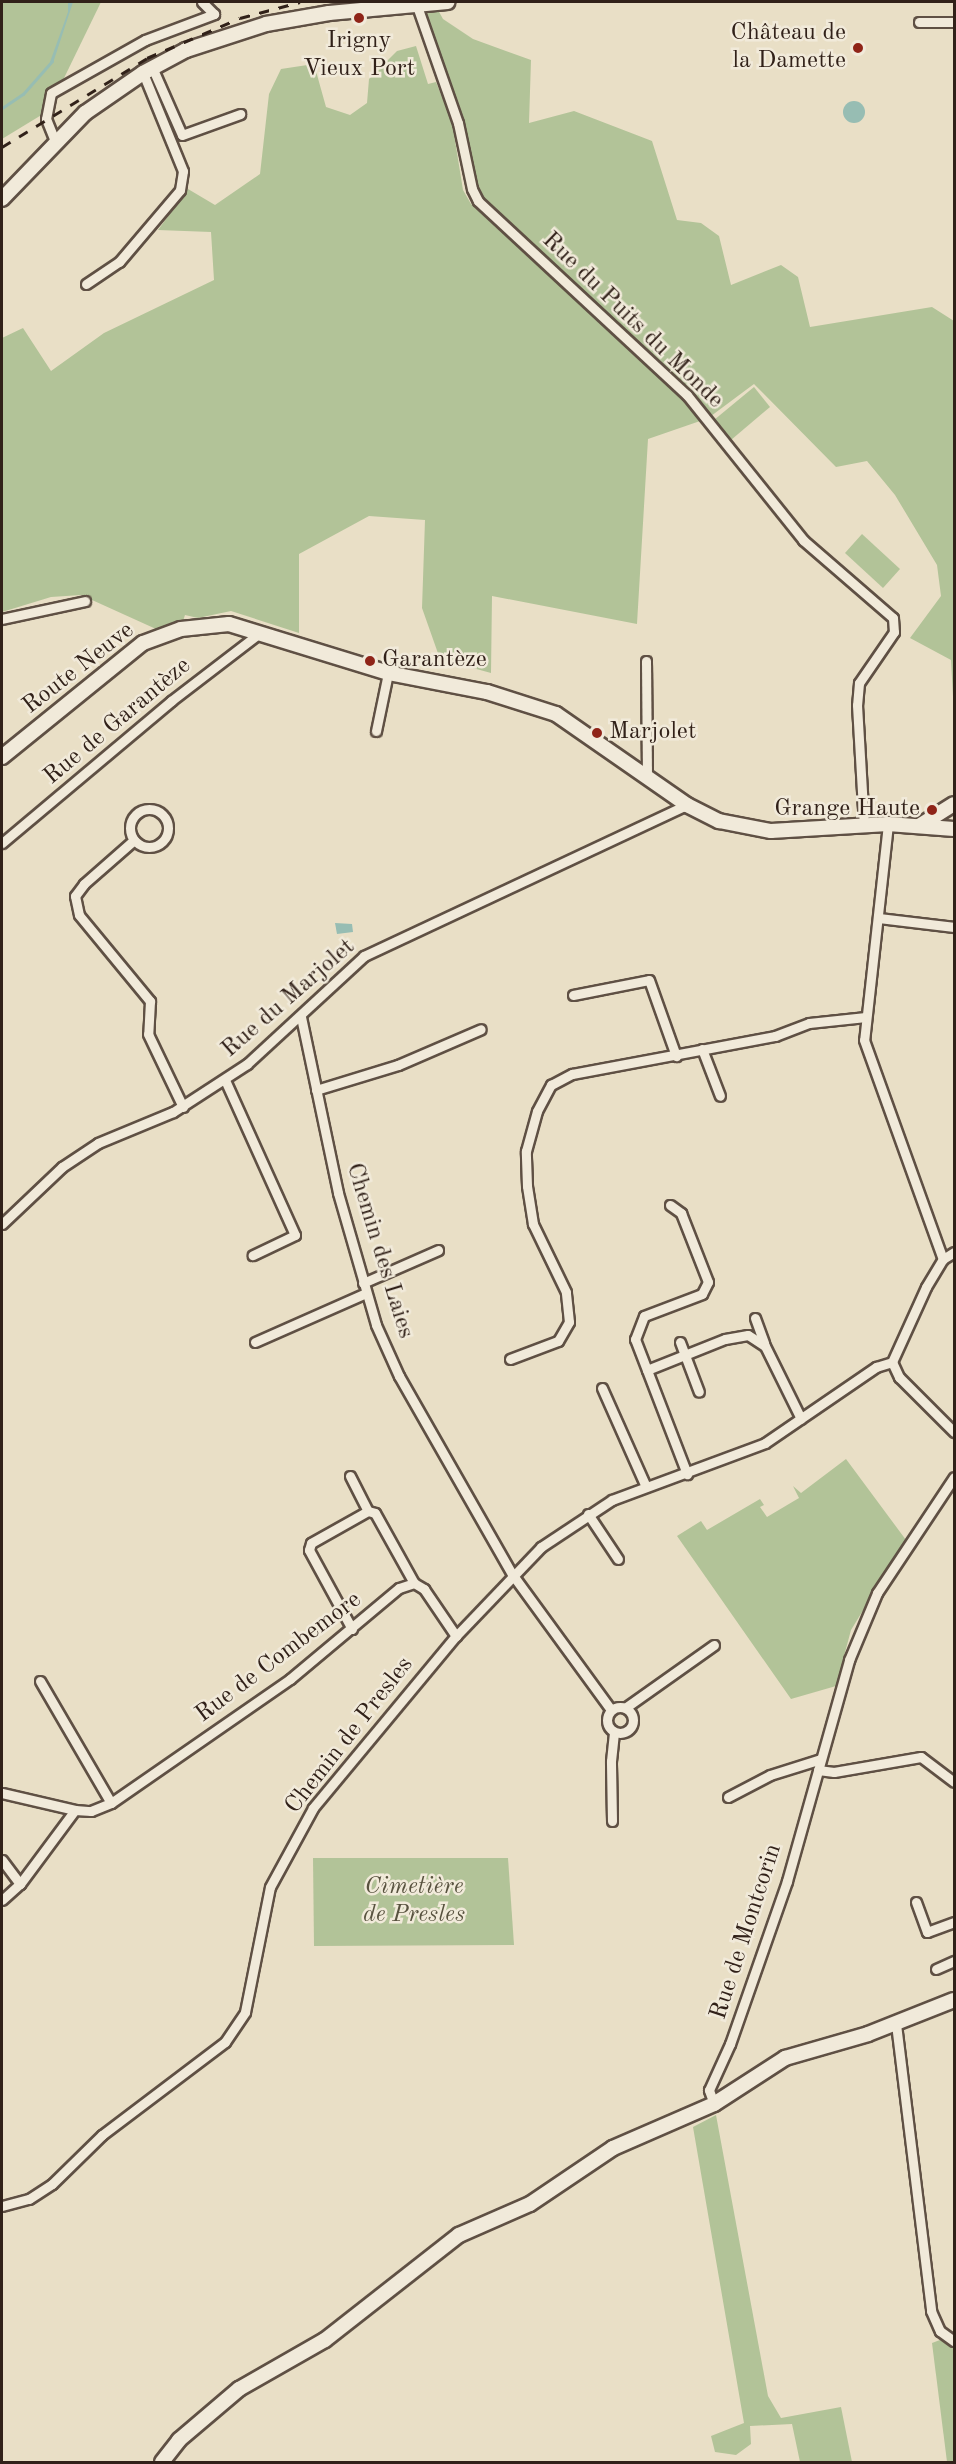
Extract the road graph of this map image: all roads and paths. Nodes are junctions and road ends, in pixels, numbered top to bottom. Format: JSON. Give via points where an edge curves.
{"nodes":[{"id":1,"x":202,"y":2,"type":"edge"},
{"id":2,"x":447,"y":2,"type":"edge"},
{"id":3,"x":417,"y":6,"type":"junction"},
{"id":4,"x":919,"y":22,"type":"dead end"},
{"id":5,"x":954,"y":22,"type":"edge"},
{"id":6,"x":148,"y":70,"type":"junction"},
{"id":7,"x":240,"y":114,"type":"dead end"},
{"id":8,"x":55,"y":141,"type":"junction"},
{"id":9,"x":2,"y":199,"type":"edge"},
{"id":10,"x":86,"y":284,"type":"dead end"},
{"id":11,"x":85,"y":602,"type":"dead end"},
{"id":12,"x":2,"y":619,"type":"edge"},
{"id":13,"x":261,"y":632,"type":"junction"},
{"id":14,"x":646,"y":661,"type":"dead end"},
{"id":15,"x":388,"y":673,"type":"junction"},
{"id":16,"x":376,"y":731,"type":"dead end"},
{"id":17,"x":2,"y":757,"type":"edge"},
{"id":18,"x":647,"y":774,"type":"junction"},
{"id":19,"x":687,"y":805,"type":"junction"},
{"id":20,"x":953,"y":805,"type":"edge"},
{"id":21,"x":864,"y":825,"type":"junction"},
{"id":22,"x":888,"y":825,"type":"junction"},
{"id":23,"x":919,"y":826,"type":"junction"},
{"id":24,"x":952,"y":829,"type":"edge"},
{"id":25,"x":134,"y":840,"type":"junction"},
{"id":26,"x":2,"y":843,"type":"edge"},
{"id":27,"x":879,"y":918,"type":"junction"},
{"id":28,"x":954,"y":927,"type":"edge"},
{"id":29,"x":573,"y":995,"type":"dead end"},
{"id":30,"x":301,"y":1017,"type":"junction"},
{"id":31,"x":866,"y":1017,"type":"junction"},
{"id":32,"x":481,"y":1029,"type":"dead end"},
{"id":33,"x":702,"y":1049,"type":"junction"},
{"id":34,"x":676,"y":1056,"type":"junction"},
{"id":35,"x":225,"y":1080,"type":"junction"},
{"id":36,"x":316,"y":1090,"type":"junction"},
{"id":37,"x":720,"y":1096,"type":"dead end"},
{"id":38,"x":183,"y":1107,"type":"junction"},
{"id":39,"x":670,"y":1205,"type":"dead end"},
{"id":40,"x":2,"y":1224,"type":"edge"},
{"id":41,"x":438,"y":1251,"type":"dead end"},
{"id":42,"x":954,"y":1254,"type":"edge"},
{"id":43,"x":253,"y":1255,"type":"dead end"},
{"id":44,"x":943,"y":1259,"type":"junction"},
{"id":45,"x":365,"y":1288,"type":"junction"},
{"id":46,"x":755,"y":1318,"type":"dead end"},
{"id":47,"x":255,"y":1342,"type":"dead end"},
{"id":48,"x":680,"y":1342,"type":"dead end"},
{"id":49,"x":765,"y":1346,"type":"junction"},
{"id":50,"x":685,"y":1355,"type":"junction"},
{"id":51,"x":510,"y":1359,"type":"dead end"},
{"id":52,"x":892,"y":1362,"type":"junction"},
{"id":53,"x":647,"y":1370,"type":"junction"},
{"id":54,"x":602,"y":1388,"type":"dead end"},
{"id":55,"x":699,"y":1392,"type":"dead end"},
{"id":56,"x":801,"y":1419,"type":"junction"},
{"id":57,"x":954,"y":1432,"type":"edge"},
{"id":58,"x":687,"y":1474,"type":"junction"},
{"id":59,"x":350,"y":1476,"type":"dead end"},
{"id":60,"x":954,"y":1477,"type":"edge"},
{"id":61,"x":646,"y":1487,"type":"junction"},
{"id":62,"x":368,"y":1511,"type":"junction"},
{"id":63,"x":588,"y":1514,"type":"junction"},
{"id":64,"x":618,"y":1559,"type":"dead end"},
{"id":65,"x":512,"y":1575,"type":"junction"},
{"id":66,"x":414,"y":1583,"type":"junction"},
{"id":67,"x":352,"y":1629,"type":"junction"},
{"id":68,"x":456,"y":1636,"type":"junction"},
{"id":69,"x":714,"y":1645,"type":"dead end"},
{"id":70,"x":40,"y":1681,"type":"dead end"},
{"id":71,"x":625,"y":1708,"type":"junction"},
{"id":72,"x":611,"y":1710,"type":"junction"},
{"id":73,"x":614,"y":1732,"type":"junction"},
{"id":74,"x":821,"y":1758,"type":"junction"},
{"id":75,"x":818,"y":1770,"type":"junction"},
{"id":76,"x":954,"y":1782,"type":"edge"},
{"id":77,"x":2,"y":1793,"type":"edge"},
{"id":78,"x":728,"y":1797,"type":"dead end"},
{"id":79,"x":111,"y":1803,"type":"junction"},
{"id":80,"x":75,"y":1810,"type":"junction"},
{"id":81,"x":612,"y":1821,"type":"dead end"},
{"id":82,"x":2,"y":1860,"type":"edge"},
{"id":83,"x":20,"y":1884,"type":"junction"},
{"id":84,"x":2,"y":1900,"type":"edge"},
{"id":85,"x":916,"y":1902,"type":"dead end"},
{"id":86,"x":954,"y":1922,"type":"edge"},
{"id":87,"x":954,"y":1961,"type":"edge"},
{"id":88,"x":936,"y":1969,"type":"dead end"},
{"id":89,"x":954,"y":2000,"type":"edge"},
{"id":90,"x":896,"y":2024,"type":"junction"},
{"id":91,"x":714,"y":2104,"type":"junction"},
{"id":92,"x":2,"y":2206,"type":"edge"},
{"id":93,"x":954,"y":2341,"type":"edge"},
{"id":94,"x":162,"y":2463,"type":"edge"}],
"edges":[{"from":1,"to":8,"type":"street","via":[[214,14],[145,40],[51,93],[46,119]]},
{"from":2,"to":3,"type":"street"},
{"from":3,"to":6,"type":"street","via":[[329,13],[266,24],[186,50]]},
{"from":3,"to":21,"type":"street","name":"Rue du Puits du Monde","via":[[458,123],[478,201],[687,395],[803,540],[893,618],[894,632],[860,683],[857,705]]},
{"from":4,"to":5,"type":"street"},
{"from":6,"to":7,"type":"street","via":[[182,135]]},
{"from":6,"to":8,"type":"street","via":[[85,112]]},
{"from":6,"to":10,"type":"street","via":[[183,171],[180,190],[119,262]]},
{"from":8,"to":9,"type":"street"},
{"from":11,"to":12,"type":"street"},
{"from":13,"to":15,"type":"street","name":"Route Neuve"},
{"from":13,"to":17,"type":"street","name":"Route Neuve","via":[[218,624],[181,629],[143,643]]},
{"from":13,"to":26,"type":"street","name":"Rue de Garantèze","via":[[171,701]]},
{"from":14,"to":18,"type":"street"},
{"from":15,"to":16,"type":"street"},
{"from":15,"to":18,"type":"street","name":"Route Neuve","via":[[487,692],[556,714]]},
{"from":18,"to":19,"type":"street","name":"Route Neuve"},
{"from":19,"to":21,"type":"street","name":"Route Neuve","via":[[719,821],[771,831]]},
{"from":19,"to":30,"type":"street","name":"Rue du Marjolet","via":[[369,953]]},
{"from":20,"to":23,"type":"street"},
{"from":20,"to":24,"type":"street"},
{"from":21,"to":22,"type":"street","name":"Route Neuve"},
{"from":22,"to":23,"type":"street","name":"Route Neuve"},
{"from":22,"to":27,"type":"street"},
{"from":23,"to":24,"type":"street","name":"Route Neuve"},
{"from":25,"to":25,"type":"street","via":[[146,847],[159,844],[168,831],[163,816],[148,809],[137,813],[129,828]]},
{"from":25,"to":38,"type":"street","via":[[75,896],[78,915],[150,1001],[148,1034]]},
{"from":27,"to":28,"type":"street"},
{"from":27,"to":31,"type":"street"},
{"from":29,"to":34,"type":"street","via":[[649,980]]},
{"from":30,"to":35,"type":"street","name":"Rue du Marjolet"},
{"from":30,"to":36,"type":"street","name":"Chemin des Laies"},
{"from":31,"to":33,"type":"street","via":[[809,1023],[775,1036]]},
{"from":31,"to":44,"type":"street","via":[[864,1040],[877,1084]]},
{"from":32,"to":36,"type":"street","via":[[398,1065]]},
{"from":33,"to":34,"type":"street"},
{"from":33,"to":37,"type":"street"},
{"from":34,"to":51,"type":"street","via":[[572,1074],[550,1085],[537,1111],[526,1151],[527,1186],[533,1224],[566,1292],[569,1322],[558,1341]]},
{"from":35,"to":38,"type":"street","name":"Rue du Marjolet"},
{"from":35,"to":43,"type":"street","via":[[295,1235]]},
{"from":36,"to":45,"type":"street","name":"Chemin des Laies","via":[[338,1193]]},
{"from":38,"to":40,"type":"street","name":"Rue du Marjolet","via":[[98,1143],[54,1174]]},
{"from":39,"to":53,"type":"street","via":[[681,1213],[708,1282],[702,1294],[644,1316],[635,1339]]},
{"from":41,"to":45,"type":"street"},
{"from":42,"to":44,"type":"street"},
{"from":44,"to":52,"type":"street","via":[[904,1329]]},
{"from":45,"to":47,"type":"street"},
{"from":45,"to":65,"type":"street","name":"Chemin des Laies","via":[[399,1376]]},
{"from":46,"to":49,"type":"street"},
{"from":48,"to":50,"type":"street"},
{"from":49,"to":50,"type":"street","via":[[748,1335],[738,1334]]},
{"from":49,"to":56,"type":"street"},
{"from":50,"to":53,"type":"street"},
{"from":50,"to":55,"type":"street"},
{"from":52,"to":56,"type":"street","name":"Chemin de Presles","via":[[876,1367]]},
{"from":52,"to":57,"type":"street","via":[[899,1377]]},
{"from":53,"to":58,"type":"street"},
{"from":54,"to":61,"type":"street"},
{"from":56,"to":58,"type":"street","name":"Chemin de Presles","via":[[765,1443]]},
{"from":58,"to":61,"type":"street","name":"Chemin de Presles"},
{"from":59,"to":62,"type":"street"},
{"from":60,"to":74,"type":"street","name":"Rue de Montcorin","via":[[870,1609],[849,1660]]},
{"from":61,"to":63,"type":"street","name":"Chemin de Presles"},
{"from":62,"to":66,"type":"street","via":[[375,1513]]},
{"from":62,"to":67,"type":"street","via":[[311,1543],[309,1550]]},
{"from":63,"to":64,"type":"street"},
{"from":63,"to":65,"type":"street","name":"Chemin de Presles","via":[[541,1547]]},
{"from":65,"to":68,"type":"street","name":"Chemin de Presles"},
{"from":65,"to":72,"type":"street","name":"Chemin des Laies"},
{"from":66,"to":67,"type":"street","name":"Rue de Combemore","via":[[399,1588]]},
{"from":66,"to":68,"type":"street","via":[[424,1588]]},
{"from":67,"to":79,"type":"street","name":"Rue de Combemore","via":[[290,1679]]},
{"from":68,"to":92,"type":"street","name":"Chemin de Presles","via":[[313,1808],[283,1860],[263,1915],[245,2012],[225,2042],[102,2135],[52,2184],[28,2199]]},
{"from":69,"to":71,"type":"street"},
{"from":70,"to":79,"type":"street"},
{"from":71,"to":72,"type":"street"},
{"from":71,"to":73,"type":"street","via":[[631,1713],[632,1725],[623,1733]]},
{"from":72,"to":73,"type":"street","via":[[607,1722]]},
{"from":73,"to":81,"type":"street"},
{"from":74,"to":75,"type":"street","name":"Rue de Montcorin"},
{"from":74,"to":78,"type":"street","via":[[770,1775]]},
{"from":75,"to":76,"type":"street","via":[[834,1772],[921,1757]]},
{"from":75,"to":91,"type":"street","name":"Rue de Montcorin","via":[[787,1881],[730,2044],[709,2090]]},
{"from":77,"to":80,"type":"street","name":"Rue de Combemore"},
{"from":79,"to":80,"type":"street","name":"Rue de Combemore","via":[[92,1811]]},
{"from":80,"to":83,"type":"street"},
{"from":82,"to":83,"type":"street"},
{"from":83,"to":84,"type":"street"},
{"from":85,"to":86,"type":"street","via":[[927,1932]]},
{"from":87,"to":88,"type":"street"},
{"from":89,"to":90,"type":"street"},
{"from":90,"to":91,"type":"street","via":[[785,2058]]},
{"from":90,"to":93,"type":"street","via":[[931,2311],[940,2331]]},
{"from":91,"to":94,"type":"street","via":[[613,2148],[530,2204],[459,2235],[325,2340],[231,2395],[179,2440]]}]}
